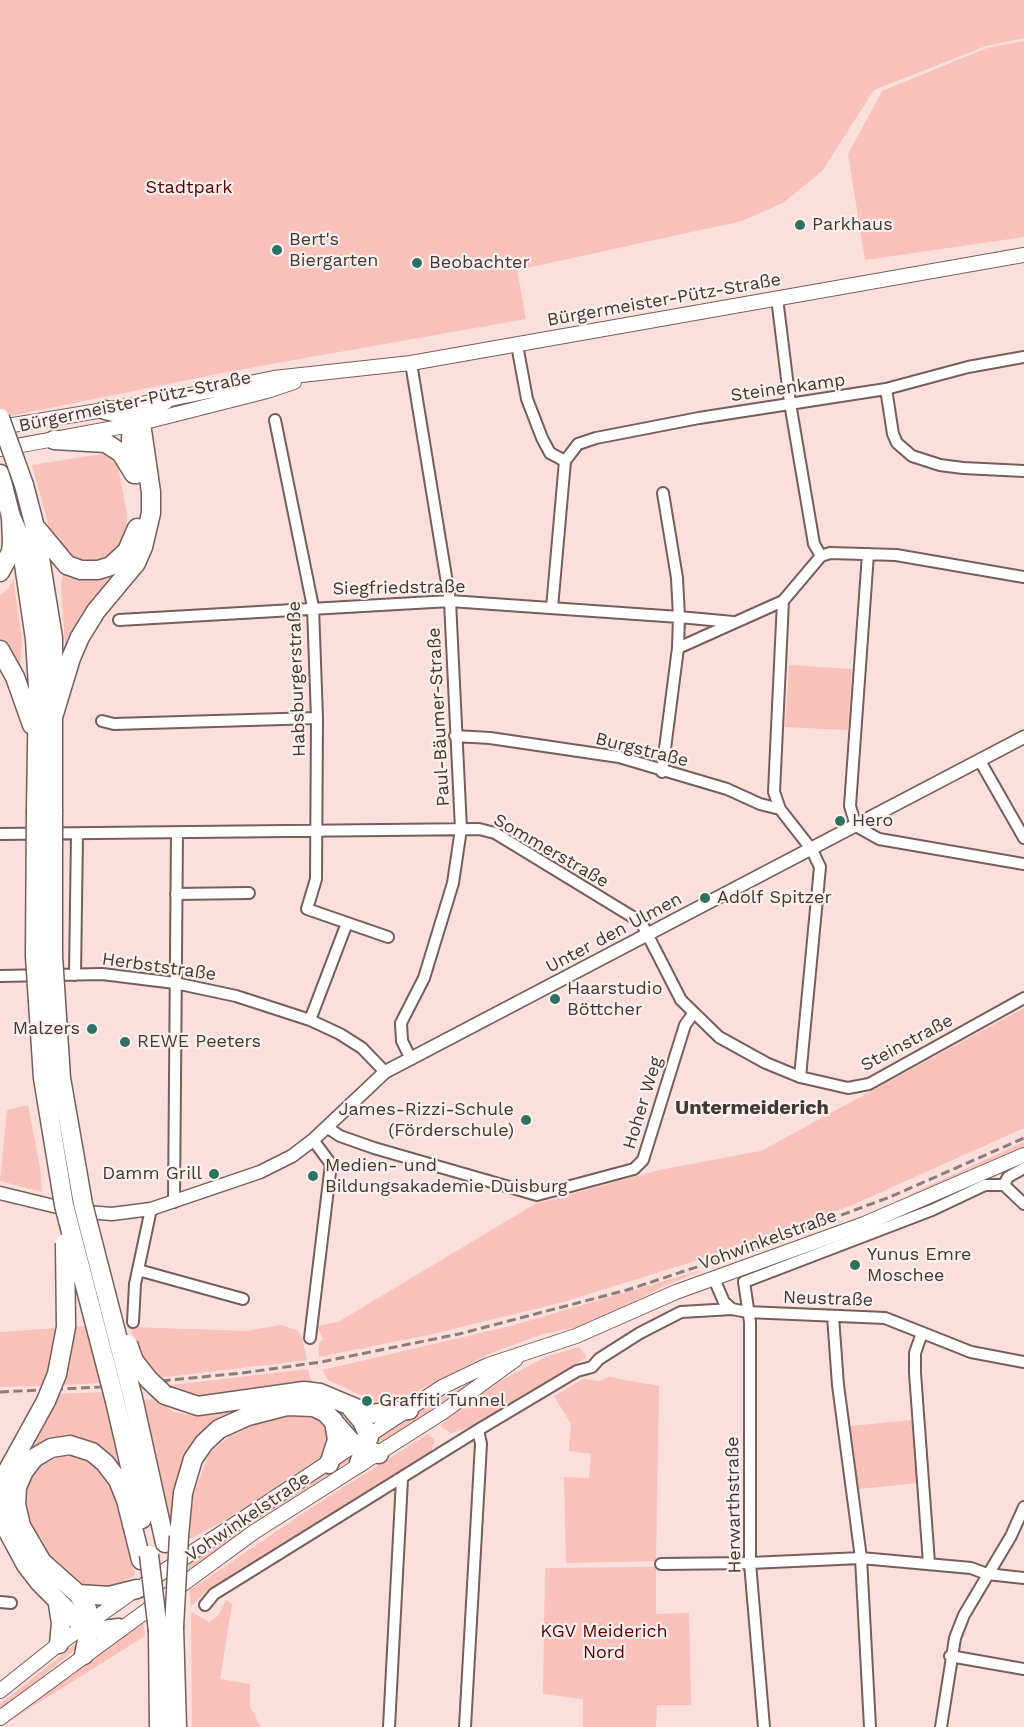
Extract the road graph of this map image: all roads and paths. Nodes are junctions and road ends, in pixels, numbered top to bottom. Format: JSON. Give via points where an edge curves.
{"nodes":[{"id":1,"x":1024,"y":255,"type":"edge"},
{"id":2,"x":777,"y":298,"type":"junction"},
{"id":3,"x":517,"y":345,"type":"junction"},
{"id":4,"x":1024,"y":357,"type":"edge"},
{"id":5,"x":411,"y":363,"type":"junction"},
{"id":6,"x":310,"y":376,"type":"junction"},
{"id":7,"x":886,"y":389,"type":"junction"},
{"id":8,"x":165,"y":400,"type":"junction"},
{"id":9,"x":790,"y":403,"type":"junction"},
{"id":10,"x":105,"y":410,"type":"junction"},
{"id":11,"x":0,"y":418,"type":"edge"},
{"id":12,"x":275,"y":420,"type":"dead end"},
{"id":13,"x":135,"y":422,"type":"junction"},
{"id":14,"x":0,"y":427,"type":"edge"},
{"id":15,"x":54,"y":440,"type":"junction"},
{"id":16,"x":0,"y":448,"type":"edge"},
{"id":17,"x":565,"y":462,"type":"junction"},
{"id":18,"x":1024,"y":471,"type":"edge"},
{"id":19,"x":138,"y":480,"type":"junction"},
{"id":20,"x":2,"y":482,"type":"edge"},
{"id":21,"x":663,"y":493,"type":"dead end"},
{"id":22,"x":12,"y":517,"type":"junction"},
{"id":23,"x":35,"y":527,"type":"junction"},
{"id":24,"x":868,"y":554,"type":"junction"},
{"id":25,"x":821,"y":556,"type":"junction"},
{"id":26,"x":0,"y":572,"type":"edge"},
{"id":27,"x":1024,"y":577,"type":"edge"},
{"id":28,"x":450,"y":601,"type":"junction"},
{"id":29,"x":783,"y":601,"type":"junction"},
{"id":30,"x":313,"y":607,"type":"junction"},
{"id":31,"x":552,"y":608,"type":"junction"},
{"id":32,"x":679,"y":617,"type":"junction"},
{"id":33,"x":118,"y":620,"type":"dead end"},
{"id":34,"x":736,"y":622,"type":"junction"},
{"id":35,"x":678,"y":648,"type":"junction"},
{"id":36,"x":0,"y":650,"type":"edge"},
{"id":37,"x":54,"y":714,"type":"junction"},
{"id":38,"x":317,"y":718,"type":"junction"},
{"id":39,"x":102,"y":721,"type":"dead end"},
{"id":40,"x":455,"y":736,"type":"junction"},
{"id":41,"x":1024,"y":737,"type":"edge"},
{"id":42,"x":37,"y":741,"type":"junction"},
{"id":43,"x":980,"y":761,"type":"junction"},
{"id":44,"x":662,"y":772,"type":"junction"},
{"id":45,"x":780,"y":809,"type":"junction"},
{"id":46,"x":45,"y":810,"type":"junction"},
{"id":47,"x":856,"y":826,"type":"junction"},
{"id":48,"x":461,"y":829,"type":"junction"},
{"id":49,"x":316,"y":831,"type":"junction"},
{"id":50,"x":177,"y":833,"type":"junction"},
{"id":51,"x":0,"y":834,"type":"edge"},
{"id":52,"x":78,"y":834,"type":"junction"},
{"id":53,"x":1024,"y":838,"type":"edge"},
{"id":54,"x":812,"y":850,"type":"junction"},
{"id":55,"x":1024,"y":864,"type":"edge"},
{"id":56,"x":249,"y":892,"type":"dead end"},
{"id":57,"x":176,"y":894,"type":"junction"},
{"id":58,"x":347,"y":922,"type":"junction"},
{"id":59,"x":649,"y":935,"type":"junction"},
{"id":60,"x":387,"y":937,"type":"dead end"},
{"id":61,"x":75,"y":975,"type":"junction"},
{"id":62,"x":0,"y":976,"type":"edge"},
{"id":63,"x":175,"y":983,"type":"junction"},
{"id":64,"x":1024,"y":998,"type":"edge"},
{"id":65,"x":693,"y":1014,"type":"junction"},
{"id":66,"x":310,"y":1020,"type":"junction"},
{"id":67,"x":411,"y":1059,"type":"junction"},
{"id":68,"x":385,"y":1072,"type":"junction"},
{"id":69,"x":800,"y":1077,"type":"junction"},
{"id":70,"x":328,"y":1128,"type":"junction"},
{"id":71,"x":313,"y":1140,"type":"junction"},
{"id":72,"x":1024,"y":1155,"type":"edge"},
{"id":73,"x":1024,"y":1168,"type":"edge"},
{"id":74,"x":1004,"y":1185,"type":"junction"},
{"id":75,"x":0,"y":1194,"type":"edge"},
{"id":76,"x":174,"y":1202,"type":"junction"},
{"id":77,"x":1024,"y":1204,"type":"edge"},
{"id":78,"x":64,"y":1205,"type":"junction"},
{"id":79,"x":151,"y":1209,"type":"junction"},
{"id":80,"x":138,"y":1270,"type":"junction"},
{"id":81,"x":714,"y":1279,"type":"junction"},
{"id":82,"x":103,"y":1282,"type":"junction"},
{"id":83,"x":243,"y":1299,"type":"dead end"},
{"id":84,"x":732,"y":1309,"type":"junction"},
{"id":85,"x":747,"y":1312,"type":"junction"},
{"id":86,"x":833,"y":1316,"type":"junction"},
{"id":87,"x":133,"y":1322,"type":"dead end"},
{"id":88,"x":922,"y":1333,"type":"junction"},
{"id":89,"x":310,"y":1338,"type":"dead end"},
{"id":90,"x":522,"y":1354,"type":"junction"},
{"id":91,"x":1024,"y":1362,"type":"edge"},
{"id":92,"x":124,"y":1399,"type":"junction"},
{"id":93,"x":351,"y":1408,"type":"junction"},
{"id":94,"x":409,"y":1410,"type":"junction"},
{"id":95,"x":334,"y":1422,"type":"junction"},
{"id":96,"x":478,"y":1430,"type":"junction"},
{"id":97,"x":365,"y":1450,"type":"junction"},
{"id":98,"x":329,"y":1464,"type":"junction"},
{"id":99,"x":402,"y":1479,"type":"junction"},
{"id":100,"x":1024,"y":1507,"type":"edge"},
{"id":101,"x":172,"y":1539,"type":"junction"},
{"id":102,"x":145,"y":1557,"type":"junction"},
{"id":103,"x":861,"y":1558,"type":"junction"},
{"id":104,"x":750,"y":1563,"type":"junction"},
{"id":105,"x":929,"y":1563,"type":"junction"},
{"id":106,"x":661,"y":1564,"type":"dead end"},
{"id":107,"x":987,"y":1574,"type":"junction"},
{"id":108,"x":1024,"y":1578,"type":"edge"},
{"id":109,"x":137,"y":1589,"type":"junction"},
{"id":110,"x":78,"y":1594,"type":"junction"},
{"id":111,"x":58,"y":1604,"type":"junction"},
{"id":112,"x":205,"y":1605,"type":"dead end"},
{"id":113,"x":88,"y":1625,"type":"junction"},
{"id":114,"x":119,"y":1628,"type":"junction"},
{"id":115,"x":166,"y":1629,"type":"junction"},
{"id":116,"x":59,"y":1644,"type":"junction"},
{"id":117,"x":84,"y":1655,"type":"junction"},
{"id":118,"x":950,"y":1656,"type":"junction"},
{"id":119,"x":1024,"y":1669,"type":"edge"},
{"id":120,"x":0,"y":1691,"type":"edge"},
{"id":121,"x":0,"y":1718,"type":"edge"},
{"id":122,"x":159,"y":1727,"type":"edge"},
{"id":123,"x":177,"y":1727,"type":"edge"},
{"id":124,"x":389,"y":1727,"type":"edge"},
{"id":125,"x":465,"y":1727,"type":"edge"},
{"id":126,"x":764,"y":1727,"type":"edge"},
{"id":127,"x":870,"y":1727,"type":"edge"},
{"id":128,"x":941,"y":1727,"type":"edge"}],
"edges":[{"from":1,"to":2,"type":"main road","name":"Bürgermeister-Pütz-Straße"},
{"from":2,"to":3,"type":"main road","name":"Bürgermeister-Pütz-Straße"},
{"from":2,"to":9,"type":"street"},
{"from":3,"to":5,"type":"main road","name":"Bürgermeister-Pütz-Straße"},
{"from":3,"to":17,"type":"street","via":[[527,399],[542,438],[550,453]]},
{"from":4,"to":7,"type":"street","name":"Steinenkamp"},
{"from":5,"to":6,"type":"main road","name":"Bürgermeister-Pütz-Straße"},
{"from":5,"to":28,"type":"street","name":"Paul-Bäumer-Straße"},
{"from":6,"to":8,"type":"main road","name":"Bürgermeister-Pütz-Straße","via":[[274,378]]},
{"from":6,"to":13,"type":"main road","name":"Bürgermeister-Pütz-Straße","via":[[267,391]]},
{"from":7,"to":9,"type":"street","name":"Steinenkamp"},
{"from":7,"to":18,"type":"street","via":[[893,434],[912,456],[940,465]]},
{"from":8,"to":10,"type":"main road","name":"Bürgermeister-Pütz-Straße"},
{"from":8,"to":13,"type":"highway"},
{"from":9,"to":17,"type":"street","name":"Steinenkamp","via":[[596,438],[578,444]]},
{"from":9,"to":25,"type":"street","via":[[814,544]]},
{"from":10,"to":13,"type":"highway"},
{"from":10,"to":14,"type":"main road","name":"Bürgermeister-Pütz-Straße"},
{"from":11,"to":23,"type":"highway","bridge":true},
{"from":12,"to":30,"type":"street","name":"Habsburgerstraße"},
{"from":13,"to":15,"type":"main road","name":"Bürgermeister-Pütz-Straße"},
{"from":13,"to":19,"type":"highway"},
{"from":13,"to":37,"type":"highway","via":[[151,492],[151,513],[143,547],[125,579],[96,611],[80,637]]},
{"from":15,"to":16,"type":"main road","name":"Bürgermeister-Pütz-Straße"},
{"from":15,"to":19,"type":"highway","via":[[106,443],[121,453]]},
{"from":17,"to":31,"type":"street"},
{"from":19,"to":23,"type":"highway","via":[[140,510],[134,538],[111,566],[81,570],[67,565]]},
{"from":20,"to":22,"type":"highway"},
{"from":21,"to":32,"type":"street","via":[[677,578]]},
{"from":22,"to":26,"type":"highway","via":[[11,552]]},
{"from":22,"to":42,"type":"highway","via":[[20,537],[35,639]]},
{"from":23,"to":37,"type":"highway","via":[[52,638]]},
{"from":24,"to":25,"type":"street"},
{"from":24,"to":27,"type":"street","via":[[896,555]]},
{"from":24,"to":47,"type":"street","via":[[850,806]]},
{"from":25,"to":29,"type":"street"},
{"from":28,"to":30,"type":"street","name":"Siegfriedstraße"},
{"from":28,"to":31,"type":"street","name":"Siegfriedstraße"},
{"from":28,"to":40,"type":"street","name":"Paul-Bäumer-Straße"},
{"from":29,"to":34,"type":"street"},
{"from":29,"to":45,"type":"street","via":[[774,792]]},
{"from":30,"to":33,"type":"street","name":"Siegfriedstraße"},
{"from":30,"to":38,"type":"street","name":"Habsburgerstraße"},
{"from":31,"to":32,"type":"street","name":"Siegfriedstraße"},
{"from":32,"to":34,"type":"street","name":"Siegfriedstraße"},
{"from":32,"to":35,"type":"street"},
{"from":34,"to":35,"type":"street"},
{"from":35,"to":44,"type":"street"},
{"from":36,"to":42,"type":"highway","via":[[22,693]]},
{"from":37,"to":46,"type":"highway"},
{"from":38,"to":39,"type":"street","via":[[114,724]]},
{"from":38,"to":49,"type":"street","name":"Habsburgerstraße"},
{"from":40,"to":44,"type":"street","name":"Burgstraße","via":[[619,757]]},
{"from":40,"to":48,"type":"street","name":"Paul-Bäumer-Straße"},
{"from":41,"to":43,"type":"street","name":"Unter den Ulmen"},
{"from":42,"to":46,"type":"highway"},
{"from":43,"to":47,"type":"street","name":"Unter den Ulmen"},
{"from":43,"to":53,"type":"street"},
{"from":44,"to":45,"type":"street","name":"Burgstraße","via":[[727,789]]},
{"from":45,"to":54,"type":"street"},
{"from":46,"to":78,"type":"highway","bridge":true,"via":[[35,945],[38,1011],[43,1078]]},
{"from":46,"to":82,"type":"highway","bridge":true,"via":[[62,1078],[83,1204]]},
{"from":47,"to":54,"type":"street","name":"Unter den Ulmen"},
{"from":47,"to":55,"type":"street","via":[[879,839]]},
{"from":48,"to":49,"type":"street","name":"Sommerstraße"},
{"from":48,"to":59,"type":"street","name":"Sommerstraße","via":[[479,828],[495,833],[641,922]]},
{"from":48,"to":67,"type":"street","name":"Paul-Bäumer-Straße","via":[[450,894],[424,978],[401,1023],[402,1041]]},
{"from":49,"to":50,"type":"street","name":"Sommerstraße"},
{"from":49,"to":58,"type":"street","via":[[316,879],[306,909]]},
{"from":50,"to":52,"type":"street","name":"Sommerstraße"},
{"from":50,"to":57,"type":"street"},
{"from":51,"to":52,"type":"street","name":"Sommerstraße"},
{"from":52,"to":61,"type":"street"},
{"from":54,"to":59,"type":"street","name":"Unter den Ulmen"},
{"from":54,"to":69,"type":"street","via":[[820,867]]},
{"from":56,"to":57,"type":"street"},
{"from":57,"to":63,"type":"street"},
{"from":58,"to":60,"type":"street"},
{"from":58,"to":66,"type":"street"},
{"from":59,"to":65,"type":"street","name":"Steinstraße","via":[[664,970]]},
{"from":59,"to":67,"type":"street","name":"Unter den Ulmen"},
{"from":61,"to":62,"type":"street","name":"Herbststraße"},
{"from":61,"to":63,"type":"street","name":"Herbststraße","via":[[102,974]]},
{"from":63,"to":66,"type":"street","name":"Herbststraße","via":[[236,996]]},
{"from":63,"to":76,"type":"street"},
{"from":64,"to":69,"type":"street","name":"Steinstraße","via":[[869,1084],[848,1088]]},
{"from":65,"to":69,"type":"street","name":"Steinstraße","via":[[739,1050]]},
{"from":65,"to":70,"type":"street","name":"Hoher Weg","via":[[685,1025],[643,1160],[634,1168],[537,1195],[374,1148]]},
{"from":66,"to":68,"type":"street","name":"Herbststraße","via":[[363,1048]]},
{"from":67,"to":68,"type":"street","name":"Unter den Ulmen"},
{"from":68,"to":70,"type":"street","name":"Unter den Ulmen"},
{"from":70,"to":71,"type":"street","name":"Unter den Ulmen"},
{"from":71,"to":76,"type":"street","name":"Unter den Ulmen","via":[[260,1172]]},
{"from":71,"to":89,"type":"street","via":[[332,1164]]},
{"from":72,"to":81,"type":"main road","name":"Vohwinkelstraße","via":[[864,1224]]},
{"from":73,"to":74,"type":"street","via":[[1008,1177]]},
{"from":74,"to":77,"type":"street"},
{"from":74,"to":85,"type":"street","name":"Herwarthstraße","via":[[985,1185],[932,1210],[744,1282]]},
{"from":75,"to":79,"type":"street","name":"Unter den Ulmen","via":[[74,1211],[112,1214]]},
{"from":76,"to":79,"type":"street","name":"Unter den Ulmen"},
{"from":78,"to":92,"type":"highway","bridge":true},
{"from":78,"to":111,"type":"highway","bridge":true,"via":[[66,1327],[57,1374],[8,1470],[1,1505],[10,1539]]},
{"from":79,"to":80,"type":"street"},
{"from":80,"to":83,"type":"street"},
{"from":80,"to":87,"type":"street"},
{"from":81,"to":84,"type":"street","via":[[724,1302]]},
{"from":81,"to":90,"type":"main road","name":"Vohwinkelstraße"},
{"from":82,"to":92,"type":"highway","bridge":true},
{"from":82,"to":93,"type":"highway","bridge":true,"via":[[134,1360],[165,1395],[198,1406],[304,1391],[320,1393]]},
{"from":84,"to":85,"type":"street","name":"Neustraße"},
{"from":84,"to":96,"type":"street","via":[[681,1312]]},
{"from":85,"to":86,"type":"street","name":"Neustraße"},
{"from":85,"to":104,"type":"street","name":"Herwarthstraße"},
{"from":86,"to":88,"type":"street","name":"Neustraße","via":[[885,1318]]},
{"from":86,"to":103,"type":"street","via":[[839,1395]]},
{"from":88,"to":91,"type":"street","name":"Neustraße","via":[[971,1352]]},
{"from":88,"to":105,"type":"street","via":[[915,1353],[915,1373]]},
{"from":90,"to":94,"type":"main road","name":"Vohwinkelstraße","via":[[488,1365]]},
{"from":90,"to":97,"type":"main road","name":"Vohwinkelstraße","via":[[492,1379]]},
{"from":92,"to":101,"type":"highway"},
{"from":92,"to":102,"type":"highway"},
{"from":93,"to":94,"type":"highway","via":[[379,1415]]},
{"from":93,"to":97,"type":"highway"},
{"from":94,"to":97,"type":"main road","name":"Vohwinkelstraße"},
{"from":95,"to":97,"type":"highway"},
{"from":95,"to":98,"type":"highway","via":[[337,1440]]},
{"from":95,"to":101,"type":"highway","via":[[314,1407],[287,1406],[248,1416],[219,1429],[204,1443],[187,1475]]},
{"from":96,"to":99,"type":"street"},
{"from":96,"to":125,"type":"street","via":[[481,1444]]},
{"from":97,"to":98,"type":"main road","name":"Vohwinkelstraße"},
{"from":97,"to":114,"type":"main road","name":"Vohwinkelstraße"},
{"from":98,"to":109,"type":"main road","name":"Vohwinkelstraße"},
{"from":99,"to":112,"type":"street","via":[[214,1594]]},
{"from":99,"to":124,"type":"street"},
{"from":100,"to":107,"type":"street"},
{"from":101,"to":115,"type":"highway","bridge":true},
{"from":102,"to":110,"type":"highway","via":[[118,1480],[105,1463],[92,1452],[70,1445],[51,1448],[34,1458],[24,1471],[17,1487],[16,1504],[21,1527],[42,1562]]},
{"from":102,"to":115,"type":"highway","bridge":true},
{"from":103,"to":104,"type":"street"},
{"from":103,"to":105,"type":"street"},
{"from":103,"to":127,"type":"street"},
{"from":104,"to":106,"type":"street"},
{"from":104,"to":126,"type":"street","name":"Herwarthstraße"},
{"from":105,"to":107,"type":"street"},
{"from":107,"to":108,"type":"street"},
{"from":107,"to":118,"type":"street","via":[[964,1615]]},
{"from":109,"to":110,"type":"highway","via":[[109,1596]]},
{"from":109,"to":113,"type":"main road","name":"Vohwinkelstraße"},
{"from":110,"to":113,"type":"highway"},
{"from":111,"to":113,"type":"highway"},
{"from":111,"to":116,"type":"highway"},
{"from":113,"to":114,"type":"highway"},
{"from":113,"to":116,"type":"main road","name":"Vohwinkelstraße"},
{"from":113,"to":117,"type":"highway"},
{"from":114,"to":117,"type":"main road","name":"Vohwinkelstraße"},
{"from":115,"to":122,"type":"highway"},
{"from":115,"to":123,"type":"highway"},
{"from":116,"to":120,"type":"main road","name":"Vohwinkelstraße"},
{"from":117,"to":121,"type":"main road","name":"Vohwinkelstraße"},
{"from":118,"to":119,"type":"street"},
{"from":118,"to":128,"type":"street"}]}
